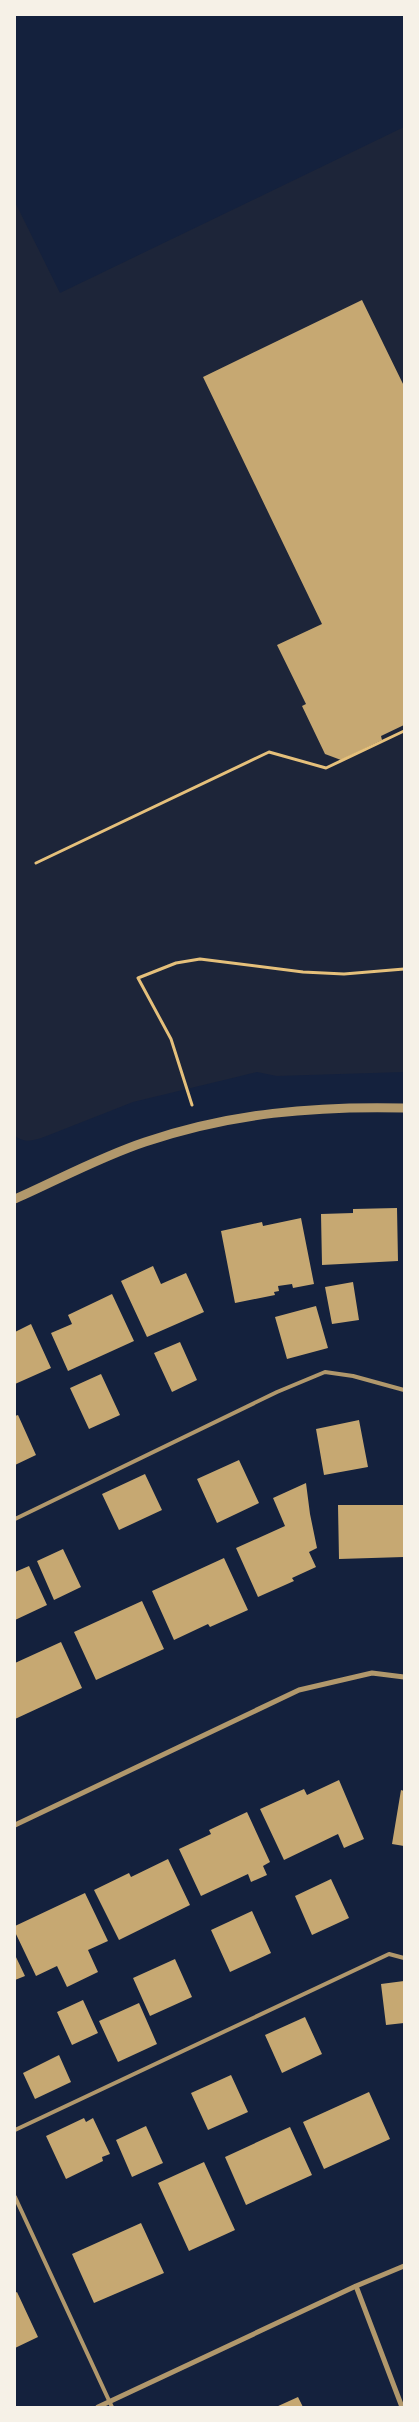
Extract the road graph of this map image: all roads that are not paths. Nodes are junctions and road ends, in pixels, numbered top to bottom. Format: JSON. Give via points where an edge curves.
{"nodes":[{"id":1,"x":404,"y":1108,"type":"edge"},
{"id":2,"x":15,"y":1198,"type":"edge"},
{"id":3,"x":404,"y":1390,"type":"edge"},
{"id":4,"x":15,"y":1519,"type":"edge"},
{"id":5,"x":404,"y":1676,"type":"edge"},
{"id":6,"x":15,"y":1825,"type":"edge"},
{"id":7,"x":404,"y":1958,"type":"edge"},
{"id":8,"x":15,"y":2130,"type":"edge"},
{"id":9,"x":15,"y":2197,"type":"edge"},
{"id":10,"x":404,"y":2266,"type":"edge"},
{"id":11,"x":356,"y":2286,"type":"junction"},
{"id":12,"x":111,"y":2404,"type":"edge"},
{"id":13,"x":98,"y":2407,"type":"edge"},
{"id":14,"x":402,"y":2407,"type":"edge"}],
"edges":[{"from":1,"to":2,"type":"street","via":[[347,1107],[251,1114],[144,1142]]},
{"from":3,"to":4,"type":"lane","via":[[325,1372]]},
{"from":5,"to":6,"type":"street","via":[[372,1673],[299,1690]]},
{"from":7,"to":8,"type":"lane","via":[[389,1954]]},
{"from":9,"to":12,"type":"lane"},
{"from":10,"to":11,"type":"street"},
{"from":11,"to":12,"type":"street"},
{"from":11,"to":14,"type":"street"},
{"from":12,"to":13,"type":"street"}]}
